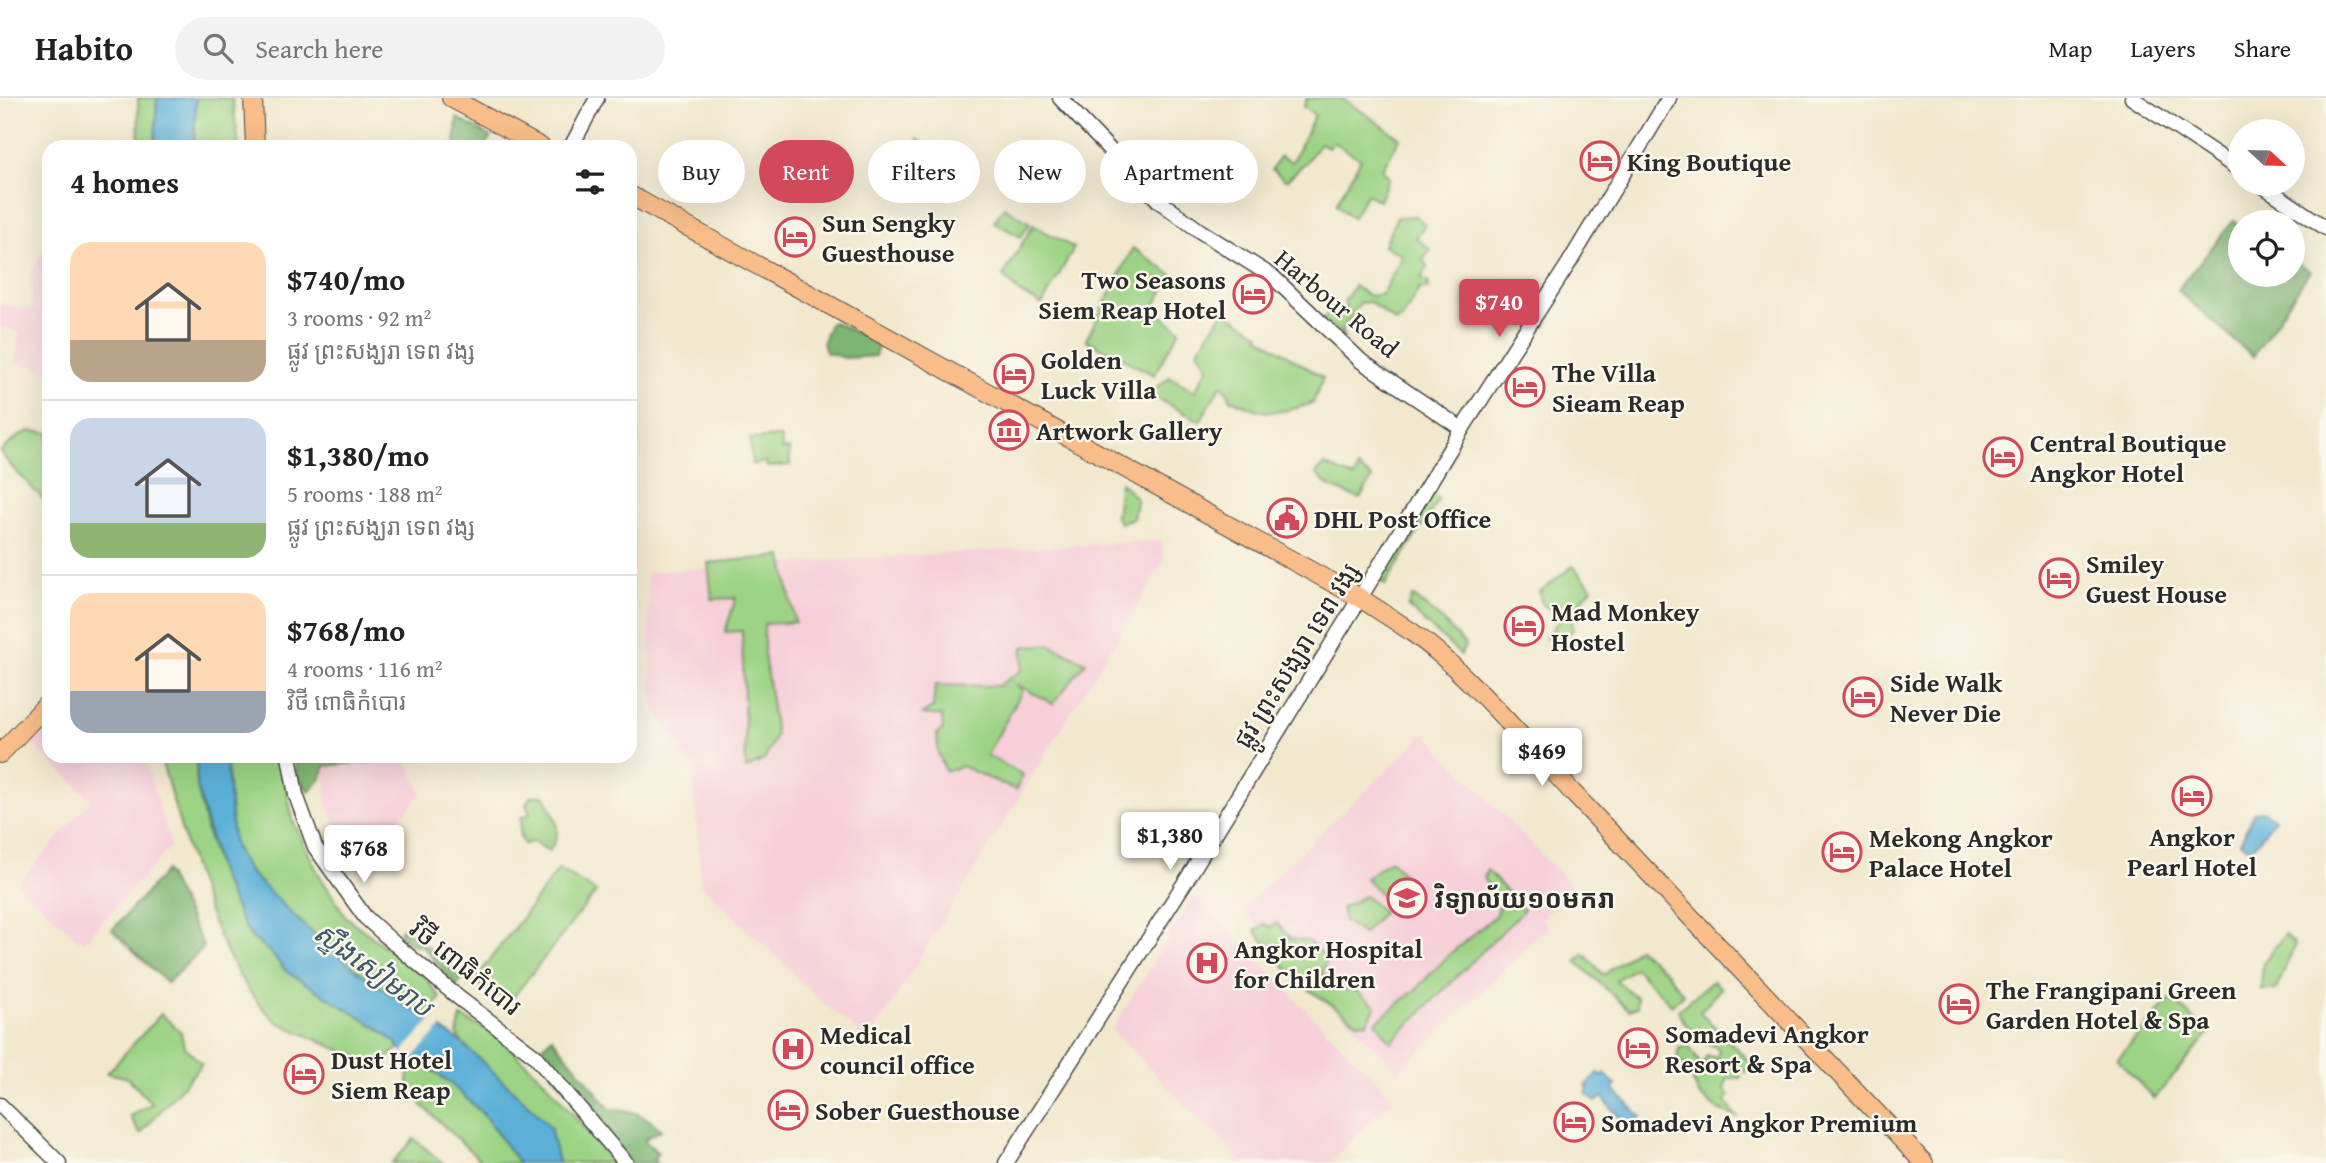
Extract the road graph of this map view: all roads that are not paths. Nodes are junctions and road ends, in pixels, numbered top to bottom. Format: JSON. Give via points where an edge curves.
{"nodes":[{"id":1,"x":253,"y":98,"type":"edge"},
{"id":2,"x":451,"y":98,"type":"edge"},
{"id":3,"x":597,"y":98,"type":"edge"},
{"id":4,"x":1060,"y":98,"type":"edge"},
{"id":5,"x":1669,"y":98,"type":"edge"},
{"id":6,"x":2132,"y":98,"type":"edge"},
{"id":7,"x":255,"y":140,"type":"edge"},
{"id":8,"x":528,"y":140,"type":"edge"},
{"id":9,"x":574,"y":140,"type":"edge"},
{"id":10,"x":2228,"y":162,"type":"edge"},
{"id":11,"x":2278,"y":196,"type":"edge"},
{"id":12,"x":637,"y":199,"type":"edge"},
{"id":13,"x":2326,"y":228,"type":"edge"},
{"id":14,"x":1462,"y":429,"type":"junction"},
{"id":15,"x":1360,"y":598,"type":"junction"},
{"id":16,"x":42,"y":709,"type":"edge"},
{"id":17,"x":0,"y":754,"type":"edge"},
{"id":18,"x":290,"y":763,"type":"edge"},
{"id":19,"x":0,"y":1105,"type":"edge"},
{"id":20,"x":59,"y":1163,"type":"edge"},
{"id":21,"x":626,"y":1163,"type":"edge"},
{"id":22,"x":1006,"y":1163,"type":"edge"},
{"id":23,"x":1924,"y":1163,"type":"edge"}],
"edges":[{"from":1,"to":7,"type":"main road"},
{"from":2,"to":8,"type":"main road"},
{"from":3,"to":9,"type":"street"},
{"from":4,"to":14,"type":"street","name":"Harbour Road","via":[[1159,201],[1273,277],[1361,360]]},
{"from":5,"to":14,"type":"street","name":"ផ្លូវ ព្រះសង្ឃរា ទេព វង្ស"},
{"from":6,"to":10,"type":"street"},
{"from":11,"to":13,"type":"street"},
{"from":12,"to":15,"type":"main road"},
{"from":14,"to":15,"type":"street","name":"ផ្លូវ ព្រះសង្ឃរា ទេព វង្ស"},
{"from":15,"to":22,"type":"street","name":"ផ្លូវ ព្រះសង្ឃរា ទេព វង្ស"},
{"from":15,"to":23,"type":"main road","via":[[1411,631],[1462,676]]},
{"from":16,"to":17,"type":"main road"},
{"from":18,"to":21,"type":"street","name":"វិថី ពោធិកំបោរ","via":[[296,795],[315,847],[365,917],[534,1055]]},
{"from":19,"to":20,"type":"street"}]}
